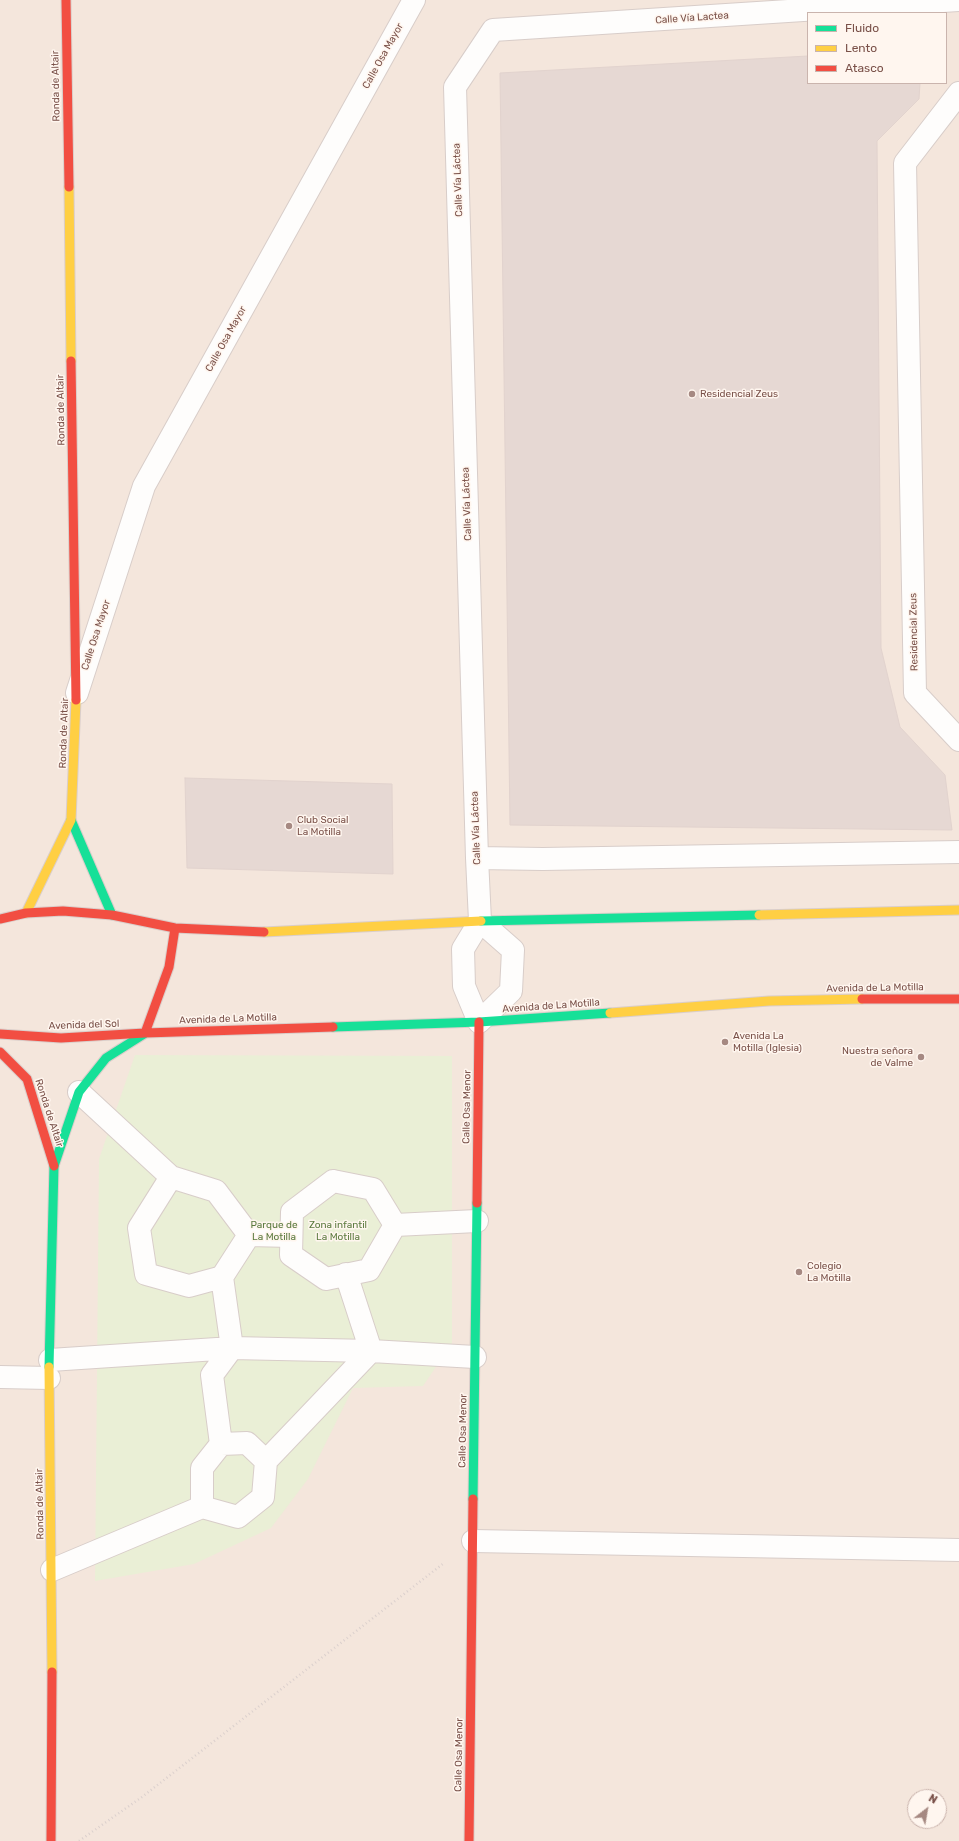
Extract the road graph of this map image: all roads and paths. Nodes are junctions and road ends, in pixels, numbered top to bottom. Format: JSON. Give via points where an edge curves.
{"nodes":[{"id":1,"x":66,"y":0,"type":"edge"},
{"id":2,"x":414,"y":0,"type":"edge"},
{"id":3,"x":959,"y":0,"type":"edge"},
{"id":4,"x":455,"y":88,"type":"joint"},
{"id":5,"x":959,"y":93,"type":"edge"},
{"id":6,"x":76,"y":696,"type":"junction"},
{"id":7,"x":959,"y":740,"type":"edge"},
{"id":8,"x":71,"y":820,"type":"junction"},
{"id":9,"x":959,"y":852,"type":"edge"},
{"id":10,"x":477,"y":858,"type":"junction"},
{"id":11,"x":959,"y":910,"type":"edge"},
{"id":12,"x":26,"y":913,"type":"junction"},
{"id":13,"x":112,"y":915,"type":"junction"},
{"id":14,"x":0,"y":919,"type":"edge"},
{"id":15,"x":480,"y":921,"type":"junction"},
{"id":16,"x":175,"y":928,"type":"junction"},
{"id":17,"x":959,"y":999,"type":"edge"},
{"id":18,"x":479,"y":1022,"type":"junction"},
{"id":19,"x":145,"y":1033,"type":"junction"},
{"id":20,"x":0,"y":1034,"type":"edge"},
{"id":21,"x":0,"y":1052,"type":"edge"},
{"id":22,"x":79,"y":1092,"type":"junction"},
{"id":23,"x":54,"y":1166,"type":"junction"},
{"id":24,"x":171,"y":1177,"type":"junction"},
{"id":25,"x":477,"y":1221,"type":"junction"},
{"id":26,"x":395,"y":1225,"type":"junction"},
{"id":27,"x":249,"y":1235,"type":"junction"},
{"id":28,"x":291,"y":1236,"type":"junction"},
{"id":29,"x":346,"y":1274,"type":"junction"},
{"id":30,"x":222,"y":1277,"type":"junction"},
{"id":31,"x":232,"y":1348,"type":"junction"},
{"id":32,"x":371,"y":1351,"type":"junction"},
{"id":33,"x":475,"y":1357,"type":"junction"},
{"id":34,"x":49,"y":1369,"type":"junction"},
{"id":35,"x":0,"y":1377,"type":"edge"},
{"id":36,"x":221,"y":1444,"type":"junction"},
{"id":37,"x":266,"y":1461,"type":"junction"},
{"id":38,"x":202,"y":1507,"type":"junction"},
{"id":39,"x":473,"y":1541,"type":"junction"},
{"id":40,"x":959,"y":1550,"type":"edge"},
{"id":41,"x":52,"y":1570,"type":"junction"},
{"id":42,"x":51,"y":1841,"type":"edge"},
{"id":43,"x":79,"y":1841,"type":"edge"},
{"id":44,"x":470,"y":1841,"type":"edge"}],
"edges":[{"from":1,"to":6,"type":"street","name":"Ronda de Altair"},
{"from":2,"to":6,"type":"street","name":"Calle Osa Mayor","via":[[144,486]]},
{"from":3,"to":4,"type":"street","name":"Calle Vía Lactea","via":[[493,30]]},
{"from":4,"to":10,"type":"street","name":"Calle Vía Láctea"},
{"from":5,"to":7,"type":"street","name":"Residencial Zeus","via":[[905,163],[915,693]]},
{"from":6,"to":8,"type":"street","name":"Ronda de Altair"},
{"from":8,"to":12,"type":"street","name":"Ronda de Altair"},
{"from":8,"to":13,"type":"street","name":"Ronda de Altair"},
{"from":9,"to":10,"type":"street"},
{"from":10,"to":15,"type":"street","name":"Calle Vía Láctea"},
{"from":11,"to":15,"type":"street"},
{"from":12,"to":13,"type":"street","via":[[63,911]]},
{"from":12,"to":14,"type":"street"},
{"from":13,"to":16,"type":"street"},
{"from":15,"to":16,"type":"street","via":[[273,932]]},
{"from":15,"to":18,"type":"street","via":[[463,949],[464,986]]},
{"from":15,"to":18,"type":"street","via":[[513,950],[511,991]]},
{"from":16,"to":19,"type":"street","via":[[169,967]]},
{"from":17,"to":18,"type":"street","name":"Avenida de La Motilla","via":[[769,1001]]},
{"from":18,"to":19,"type":"street","name":"Avenida de La Motilla"},
{"from":18,"to":25,"type":"street","name":"Calle Osa Menor"},
{"from":19,"to":20,"type":"street","name":"Avenida del Sol","via":[[61,1038]]},
{"from":19,"to":22,"type":"street","name":"Ronda de Altair","via":[[106,1058]]},
{"from":21,"to":23,"type":"street","name":"Ronda de Altair","via":[[28,1079]]},
{"from":22,"to":23,"type":"street","name":"Ronda de Altair"},
{"from":22,"to":24,"type":"street"},
{"from":23,"to":34,"type":"street","name":"Ronda de Altair"},
{"from":24,"to":27,"type":"street","via":[[216,1191]]},
{"from":24,"to":30,"type":"street","via":[[139,1228],[146,1274],[189,1286]]},
{"from":25,"to":26,"type":"street"},
{"from":25,"to":33,"type":"street","name":"Calle Osa Menor"},
{"from":26,"to":28,"type":"street","via":[[373,1189],[333,1181],[292,1212]]},
{"from":26,"to":29,"type":"street","via":[[369,1270]]},
{"from":27,"to":28,"type":"street"},
{"from":27,"to":30,"type":"street"},
{"from":28,"to":29,"type":"street","via":[[291,1255],[326,1279]]},
{"from":29,"to":32,"type":"street"},
{"from":30,"to":31,"type":"street"},
{"from":31,"to":32,"type":"street"},
{"from":31,"to":34,"type":"street"},
{"from":31,"to":36,"type":"street","via":[[212,1375]]},
{"from":32,"to":33,"type":"street"},
{"from":32,"to":37,"type":"street"},
{"from":33,"to":39,"type":"street","name":"Calle Osa Menor"},
{"from":34,"to":35,"type":"street"},
{"from":34,"to":41,"type":"street","name":"Ronda de Altair"},
{"from":36,"to":37,"type":"street","via":[[247,1443]]},
{"from":36,"to":38,"type":"street","via":[[202,1468]]},
{"from":37,"to":38,"type":"street","via":[[263,1497],[238,1517]]},
{"from":38,"to":41,"type":"street"},
{"from":39,"to":40,"type":"street"},
{"from":39,"to":43,"type":"path","via":[[142,1797]]},
{"from":39,"to":44,"type":"street","name":"Calle Osa Menor"},
{"from":41,"to":42,"type":"street","name":"Ronda de Altair"}]}
